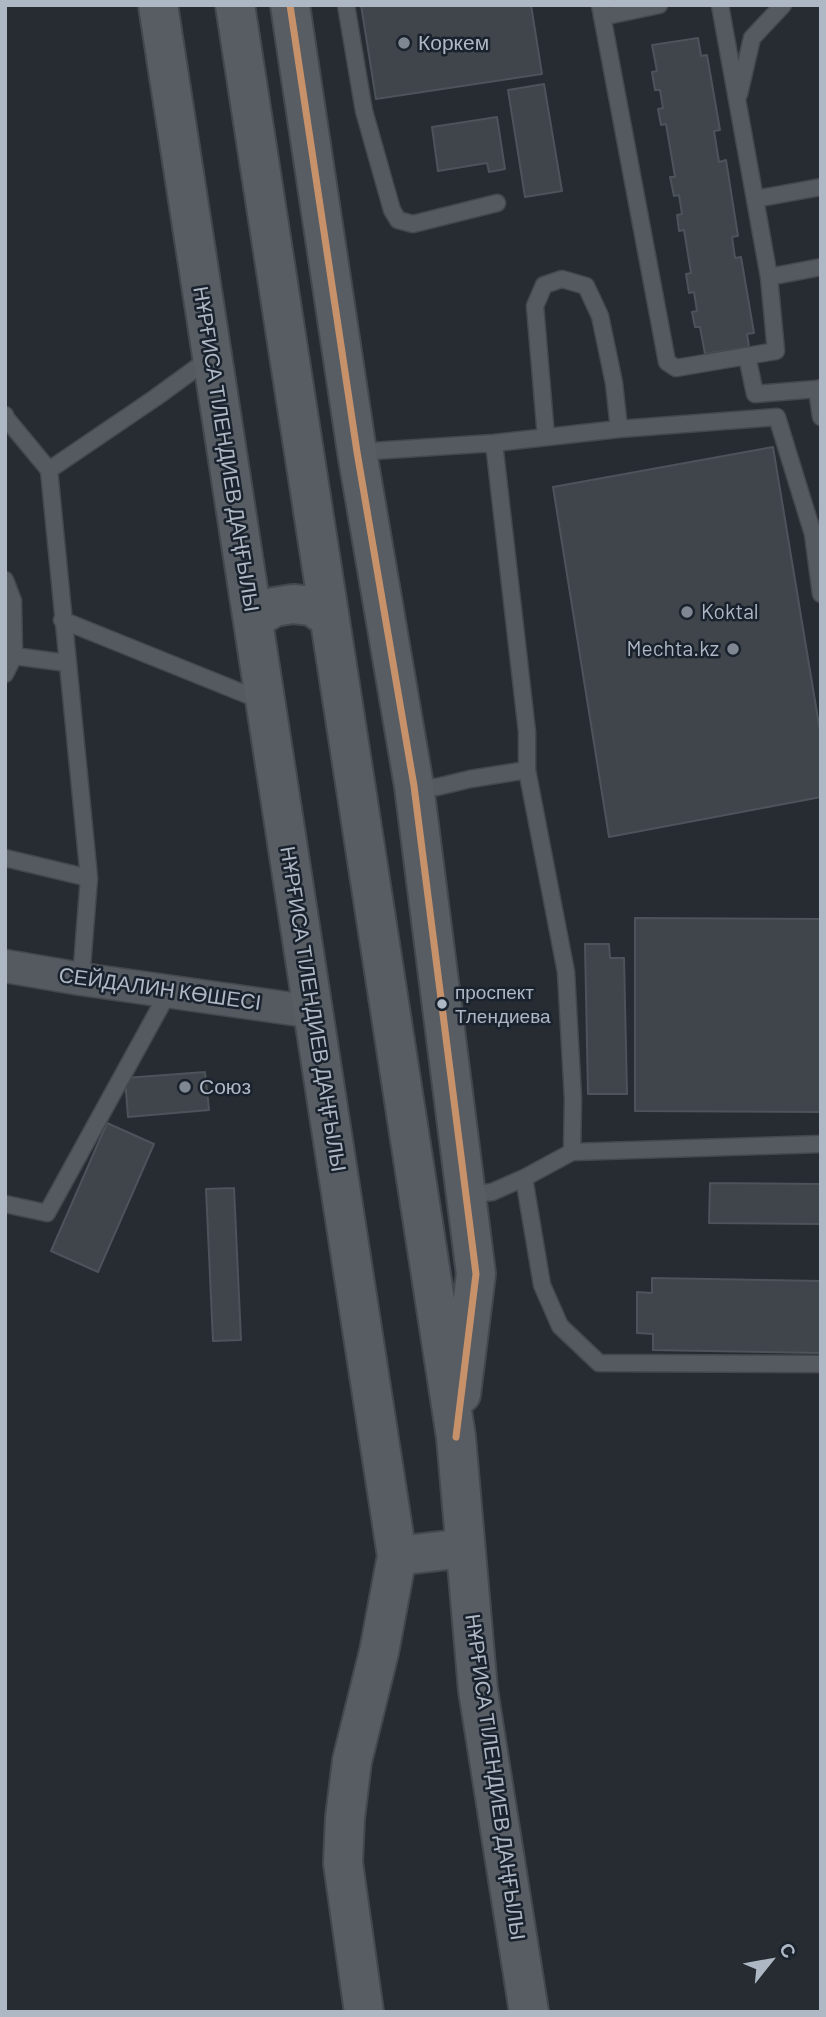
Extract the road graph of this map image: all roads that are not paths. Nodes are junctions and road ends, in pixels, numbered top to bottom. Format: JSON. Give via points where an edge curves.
{"nodes":[{"id":1,"x":158,"y":5,"type":"edge"},
{"id":2,"x":235,"y":5,"type":"edge"},
{"id":3,"x":263,"y":5,"type":"edge"},
{"id":4,"x":290,"y":5,"type":"edge"},
{"id":5,"x":346,"y":5,"type":"edge"},
{"id":6,"x":659,"y":5,"type":"edge"},
{"id":7,"x":720,"y":5,"type":"edge"},
{"id":8,"x":783,"y":5,"type":"edge"},
{"id":9,"x":601,"y":11,"type":"edge"},
{"id":10,"x":245,"y":74,"type":"junction"},
{"id":11,"x":738,"y":102,"type":"junction"},
{"id":12,"x":821,"y":187,"type":"edge"},
{"id":13,"x":755,"y":199,"type":"junction"},
{"id":14,"x":497,"y":203,"type":"dead end"},
{"id":15,"x":821,"y":267,"type":"edge"},
{"id":16,"x":769,"y":277,"type":"junction"},
{"id":17,"x":212,"y":356,"type":"junction"},
{"id":18,"x":747,"y":356,"type":"junction"},
{"id":19,"x":819,"y":388,"type":"edge"},
{"id":20,"x":5,"y":415,"type":"edge"},
{"id":21,"x":821,"y":418,"type":"edge"},
{"id":22,"x":619,"y":429,"type":"junction"},
{"id":23,"x":546,"y":438,"type":"junction"},
{"id":24,"x":494,"y":443,"type":"junction"},
{"id":25,"x":357,"y":452,"type":"junction"},
{"id":26,"x":49,"y":470,"type":"junction"},
{"id":27,"x":5,"y":580,"type":"edge"},
{"id":28,"x":821,"y":594,"type":"edge"},
{"id":29,"x":329,"y":618,"type":"junction"},
{"id":30,"x":62,"y":620,"type":"junction"},
{"id":31,"x":253,"y":620,"type":"junction"},
{"id":32,"x":13,"y":656,"type":"junction"},
{"id":33,"x":67,"y":663,"type":"junction"},
{"id":34,"x":5,"y":674,"type":"edge"},
{"id":35,"x":266,"y":702,"type":"junction"},
{"id":36,"x":527,"y":770,"type":"junction"},
{"id":37,"x":414,"y":786,"type":"junction"},
{"id":38,"x":5,"y":858,"type":"edge"},
{"id":39,"x":89,"y":878,"type":"junction"},
{"id":40,"x":5,"y":966,"type":"edge"},
{"id":41,"x":81,"y":979,"type":"junction"},
{"id":42,"x":169,"y":991,"type":"junction"},
{"id":43,"x":314,"y":1012,"type":"junction"},
{"id":44,"x":821,"y":1144,"type":"edge"},
{"id":45,"x":572,"y":1152,"type":"junction"},
{"id":46,"x":524,"y":1178,"type":"junction"},
{"id":47,"x":466,"y":1195,"type":"junction"},
{"id":48,"x":5,"y":1204,"type":"edge"},
{"id":49,"x":821,"y":1364,"type":"edge"},
{"id":50,"x":456,"y":1437,"type":"junction"},
{"id":51,"x":465,"y":1548,"type":"junction"},
{"id":52,"x":397,"y":1556,"type":"junction"},
{"id":53,"x":364,"y":2012,"type":"edge"},
{"id":54,"x":529,"y":2012,"type":"edge"}],
"edges":[{"from":1,"to":17,"type":"main road","name":"НҰРҒИСА ТІЛЕНДИЕВ ДАҢҒЫЛЫ"},
{"from":2,"to":10,"type":"main road","name":"НҰРҒИСА ТІЛЕНДИЕВ ДАҢҒЫЛЫ"},
{"from":3,"to":10,"type":"main road"},
{"from":4,"to":25,"type":"main road"},
{"from":5,"to":14,"type":"lane","via":[[364,111],[398,220],[413,224]]},
{"from":6,"to":9,"type":"lane"},
{"from":7,"to":11,"type":"lane"},
{"from":8,"to":11,"type":"lane","via":[[752,38]]},
{"from":9,"to":18,"type":"lane","via":[[667,362],[676,368]]},
{"from":10,"to":29,"type":"main road","name":"НҰРҒИСА ТІЛЕНДИЕВ ДАҢҒЫЛЫ"},
{"from":11,"to":13,"type":"lane"},
{"from":12,"to":13,"type":"lane"},
{"from":13,"to":16,"type":"lane"},
{"from":15,"to":16,"type":"lane"},
{"from":16,"to":18,"type":"lane","via":[[776,351]]},
{"from":17,"to":26,"type":"lane"},
{"from":17,"to":31,"type":"main road","name":"НҰРҒИСА ТІЛЕНДИЕВ ДАҢҒЫЛЫ"},
{"from":18,"to":19,"type":"lane","via":[[755,394]]},
{"from":19,"to":21,"type":"lane"},
{"from":20,"to":26,"type":"lane"},
{"from":22,"to":23,"type":"lane"},
{"from":22,"to":23,"type":"lane","via":[[600,316],[586,286],[562,279],[544,285],[535,306]]},
{"from":22,"to":28,"type":"lane","via":[[777,417],[813,534]]},
{"from":23,"to":24,"type":"lane"},
{"from":24,"to":25,"type":"lane"},
{"from":24,"to":36,"type":"lane","via":[[527,732]]},
{"from":25,"to":37,"type":"main road"},
{"from":26,"to":30,"type":"lane"},
{"from":27,"to":32,"type":"lane","via":[[13,601]]},
{"from":29,"to":31,"type":"main road","via":[[312,606],[293,604],[274,607]]},
{"from":29,"to":50,"type":"main road","name":"НҰРҒИСА ТІЛЕНДИЕВ ДАҢҒЫЛЫ"},
{"from":30,"to":33,"type":"lane"},
{"from":30,"to":35,"type":"lane"},
{"from":31,"to":35,"type":"main road","name":"НҰРҒИСА ТІЛЕНДИЕВ ДАҢҒЫЛЫ"},
{"from":32,"to":33,"type":"lane"},
{"from":32,"to":34,"type":"lane"},
{"from":33,"to":39,"type":"lane"},
{"from":35,"to":43,"type":"main road","name":"НҰРҒИСА ТІЛЕНДИЕВ ДАҢҒЫЛЫ"},
{"from":36,"to":37,"type":"lane","via":[[437,787]]},
{"from":36,"to":45,"type":"lane","via":[[566,971]]},
{"from":37,"to":47,"type":"main road"},
{"from":38,"to":39,"type":"lane"},
{"from":39,"to":41,"type":"lane"},
{"from":40,"to":41,"type":"street","name":"СЕЙДАЛИН КӨШЕСІ"},
{"from":41,"to":42,"type":"street","name":"СЕЙДАЛИН КӨШЕСІ"},
{"from":42,"to":43,"type":"street","name":"СЕЙДАЛИН КӨШЕСІ"},
{"from":42,"to":48,"type":"lane","via":[[47,1213]]},
{"from":43,"to":52,"type":"main road","name":"НҰРҒИСА ТІЛЕНДИЕВ ДАҢҒЫЛЫ"},
{"from":44,"to":45,"type":"lane"},
{"from":45,"to":46,"type":"lane"},
{"from":46,"to":47,"type":"lane","via":[[492,1192]]},
{"from":46,"to":49,"type":"lane","via":[[542,1284],[560,1326],[599,1363]]},
{"from":47,"to":50,"type":"main road","via":[[476,1274]]},
{"from":50,"to":51,"type":"main road","name":"НҰРҒИСА ТІЛЕНДИЕВ ДАҢҒЫЛЫ"},
{"from":51,"to":52,"type":"main road"},
{"from":51,"to":54,"type":"main road","name":"НҰРҒИСА ТІЛЕНДИЕВ ДАҢҒЫЛЫ","via":[[478,1690]]},
{"from":52,"to":53,"type":"main road","name":"НҰРҒИСА ТІЛЕНДИЕВ ДАҢҒЫЛЫ","via":[[352,1761],[345,1818],[343,1863]]}]}
